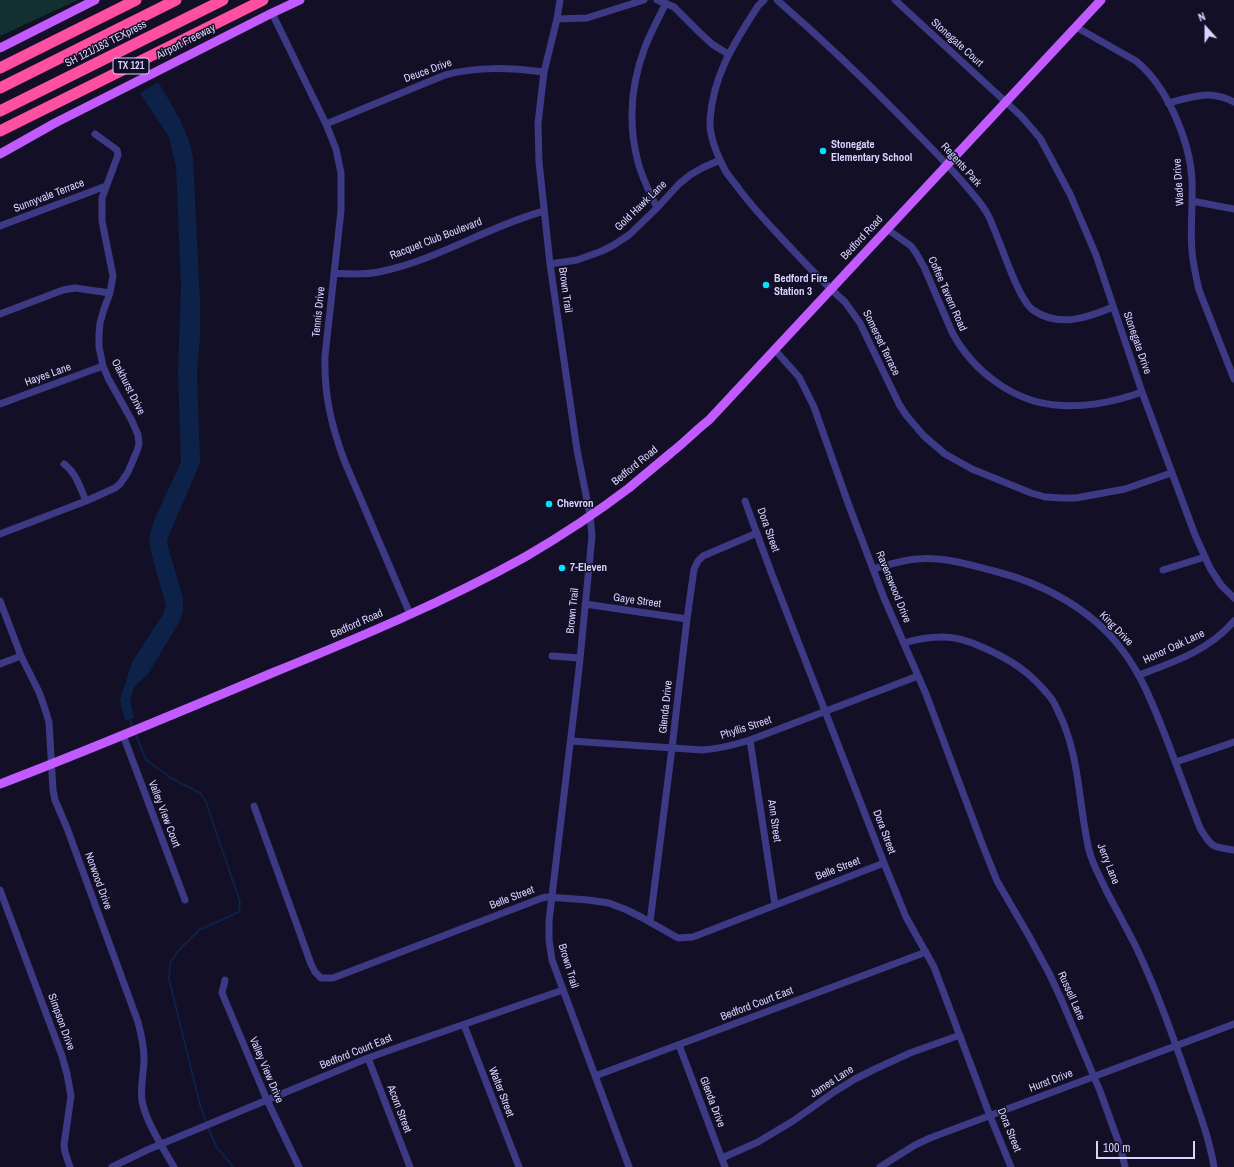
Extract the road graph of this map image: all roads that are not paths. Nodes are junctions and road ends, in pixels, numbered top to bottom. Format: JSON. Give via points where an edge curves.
{"nodes":[{"id":1,"x":95,"y":0,"type":"edge"},
{"id":2,"x":136,"y":0,"type":"edge"},
{"id":3,"x":176,"y":0,"type":"edge"},
{"id":4,"x":223,"y":0,"type":"edge"},
{"id":5,"x":263,"y":0,"type":"edge"},
{"id":6,"x":300,"y":0,"type":"edge"},
{"id":7,"x":560,"y":0,"type":"edge"},
{"id":8,"x":644,"y":0,"type":"edge"},
{"id":9,"x":657,"y":0,"type":"edge"},
{"id":10,"x":764,"y":0,"type":"edge"},
{"id":11,"x":777,"y":0,"type":"edge"},
{"id":12,"x":895,"y":0,"type":"edge"},
{"id":13,"x":1101,"y":0,"type":"edge"},
{"id":14,"x":666,"y":3,"type":"junction"},
{"id":15,"x":272,"y":13,"type":"junction"},
{"id":16,"x":557,"y":19,"type":"junction"},
{"id":17,"x":1076,"y":27,"type":"junction"},
{"id":18,"x":0,"y":48,"type":"edge"},
{"id":19,"x":728,"y":54,"type":"junction"},
{"id":20,"x":0,"y":68,"type":"edge"},
{"id":21,"x":544,"y":72,"type":"junction"},
{"id":22,"x":0,"y":88,"type":"edge"},
{"id":23,"x":1006,"y":102,"type":"junction"},
{"id":24,"x":1234,"y":102,"type":"edge"},
{"id":25,"x":1168,"y":103,"type":"junction"},
{"id":26,"x":0,"y":111,"type":"edge"},
{"id":27,"x":326,"y":124,"type":"junction"},
{"id":28,"x":0,"y":131,"type":"edge"},
{"id":29,"x":95,"y":134,"type":"dead end"},
{"id":30,"x":0,"y":154,"type":"edge"},
{"id":31,"x":720,"y":160,"type":"junction"},
{"id":32,"x":947,"y":165,"type":"junction"},
{"id":33,"x":106,"y":186,"type":"junction"},
{"id":34,"x":1192,"y":201,"type":"junction"},
{"id":35,"x":657,"y":208,"type":"junction"},
{"id":36,"x":1234,"y":208,"type":"edge"},
{"id":37,"x":544,"y":211,"type":"junction"},
{"id":38,"x":0,"y":226,"type":"edge"},
{"id":39,"x":887,"y":229,"type":"junction"},
{"id":40,"x":550,"y":264,"type":"junction"},
{"id":41,"x":334,"y":273,"type":"junction"},
{"id":42,"x":831,"y":289,"type":"junction"},
{"id":43,"x":110,"y":293,"type":"junction"},
{"id":44,"x":1113,"y":307,"type":"junction"},
{"id":45,"x":0,"y":314,"type":"edge"},
{"id":46,"x":774,"y":349,"type":"junction"},
{"id":47,"x":104,"y":366,"type":"junction"},
{"id":48,"x":1234,"y":379,"type":"edge"},
{"id":49,"x":1142,"y":392,"type":"junction"},
{"id":50,"x":0,"y":404,"type":"edge"},
{"id":51,"x":64,"y":464,"type":"dead end"},
{"id":52,"x":1171,"y":473,"type":"junction"},
{"id":53,"x":86,"y":501,"type":"junction"},
{"id":54,"x":745,"y":501,"type":"dead end"},
{"id":55,"x":590,"y":515,"type":"junction"},
{"id":56,"x":757,"y":533,"type":"junction"},
{"id":57,"x":0,"y":534,"type":"edge"},
{"id":58,"x":1204,"y":557,"type":"junction"},
{"id":59,"x":873,"y":569,"type":"junction"},
{"id":60,"x":1163,"y":570,"type":"dead end"},
{"id":61,"x":1234,"y":598,"type":"edge"},
{"id":62,"x":0,"y":601,"type":"edge"},
{"id":63,"x":585,"y":604,"type":"junction"},
{"id":64,"x":410,"y":614,"type":"junction"},
{"id":65,"x":687,"y":619,"type":"junction"},
{"id":66,"x":1234,"y":621,"type":"edge"},
{"id":67,"x":904,"y":643,"type":"junction"},
{"id":68,"x":22,"y":656,"type":"junction"},
{"id":69,"x":552,"y":656,"type":"dead end"},
{"id":70,"x":580,"y":658,"type":"junction"},
{"id":71,"x":0,"y":664,"type":"edge"},
{"id":72,"x":1139,"y":675,"type":"junction"},
{"id":73,"x":918,"y":676,"type":"junction"},
{"id":74,"x":826,"y":711,"type":"junction"},
{"id":75,"x":130,"y":732,"type":"junction"},
{"id":76,"x":750,"y":740,"type":"junction"},
{"id":77,"x":571,"y":741,"type":"junction"},
{"id":78,"x":1234,"y":742,"type":"edge"},
{"id":79,"x":672,"y":748,"type":"junction"},
{"id":80,"x":1176,"y":762,"type":"junction"},
{"id":81,"x":51,"y":764,"type":"junction"},
{"id":82,"x":0,"y":784,"type":"edge"},
{"id":83,"x":254,"y":806,"type":"dead end"},
{"id":84,"x":981,"y":841,"type":"joint"},
{"id":85,"x":1234,"y":850,"type":"edge"},
{"id":86,"x":884,"y":863,"type":"junction"},
{"id":87,"x":0,"y":890,"type":"edge"},
{"id":88,"x":552,"y":897,"type":"junction"},
{"id":89,"x":185,"y":900,"type":"dead end"},
{"id":90,"x":775,"y":906,"type":"junction"},
{"id":91,"x":650,"y":922,"type":"junction"},
{"id":92,"x":926,"y":952,"type":"junction"},
{"id":93,"x":225,"y":980,"type":"dead end"},
{"id":94,"x":563,"y":990,"type":"junction"},
{"id":95,"x":464,"y":1024,"type":"junction"},
{"id":96,"x":1234,"y":1024,"type":"edge"},
{"id":97,"x":960,"y":1035,"type":"junction"},
{"id":98,"x":678,"y":1045,"type":"junction"},
{"id":99,"x":1176,"y":1045,"type":"junction"},
{"id":100,"x":368,"y":1058,"type":"junction"},
{"id":101,"x":595,"y":1076,"type":"junction"},
{"id":102,"x":1094,"y":1076,"type":"junction"},
{"id":103,"x":266,"y":1100,"type":"junction"},
{"id":104,"x":990,"y":1116,"type":"junction"},
{"id":105,"x":161,"y":1144,"type":"junction"},
{"id":106,"x":722,"y":1158,"type":"junction"},
{"id":107,"x":70,"y":1167,"type":"edge"},
{"id":108,"x":112,"y":1167,"type":"edge"},
{"id":109,"x":174,"y":1167,"type":"edge"},
{"id":110,"x":299,"y":1167,"type":"edge"},
{"id":111,"x":410,"y":1167,"type":"edge"},
{"id":112,"x":519,"y":1167,"type":"edge"},
{"id":113,"x":629,"y":1167,"type":"edge"},
{"id":114,"x":725,"y":1167,"type":"edge"},
{"id":115,"x":880,"y":1167,"type":"edge"},
{"id":116,"x":1012,"y":1167,"type":"edge"},
{"id":117,"x":1125,"y":1167,"type":"edge"},
{"id":118,"x":1214,"y":1167,"type":"edge"}],
"edges":[{"from":1,"to":18,"type":"main road"},
{"from":2,"to":20,"type":"highway"},
{"from":3,"to":22,"type":"highway","name":"SH 121/183 TEXpress"},
{"from":4,"to":26,"type":"highway","name":"SH 121/183 TEXpress"},
{"from":5,"to":28,"type":"highway","name":"Airport Freeway","number":"TX 121"},
{"from":6,"to":15,"type":"main road","name":"Airport Freeway"},
{"from":7,"to":16,"type":"street","name":"Brown Trail"},
{"from":8,"to":16,"type":"street","via":[[587,18]]},
{"from":9,"to":14,"type":"street"},
{"from":10,"to":19,"type":"street","name":"Somerset Terrace"},
{"from":11,"to":32,"type":"street","name":"Regents Park","via":[[869,84]]},
{"from":12,"to":23,"type":"street","name":"Stonegate Court"},
{"from":13,"to":17,"type":"main road","name":"Bedford Road"},
{"from":14,"to":19,"type":"street","via":[[674,7],[712,44]]},
{"from":14,"to":35,"type":"street","via":[[640,60],[632,109],[638,163]]},
{"from":15,"to":27,"type":"street","name":"Tennis Drive"},
{"from":15,"to":30,"type":"main road","name":"Airport Freeway","via":[[55,123]]},
{"from":16,"to":21,"type":"street","name":"Brown Trail"},
{"from":17,"to":23,"type":"main road","name":"Bedford Road"},
{"from":17,"to":25,"type":"street","name":"Wade Drive","via":[[1136,61],[1155,81]]},
{"from":19,"to":31,"type":"street","name":"Somerset Terrace","via":[[715,89],[710,121]]},
{"from":21,"to":27,"type":"street","name":"Deuce Drive","via":[[492,68],[459,71]]},
{"from":21,"to":37,"type":"street","name":"Brown Trail","via":[[538,124]]},
{"from":23,"to":32,"type":"main road","name":"Bedford Road"},
{"from":23,"to":44,"type":"street","name":"Stonegate Drive","via":[[1033,129],[1070,194],[1096,255]]},
{"from":24,"to":25,"type":"street","via":[[1212,94]]},
{"from":25,"to":34,"type":"street","name":"Wade Drive","via":[[1184,138],[1188,154]]},
{"from":27,"to":41,"type":"street","name":"Tennis Drive","via":[[342,173],[341,211]]},
{"from":29,"to":33,"type":"street","name":"Oakhurst Drive","via":[[116,150],[118,155]]},
{"from":31,"to":35,"type":"street","name":"Gold Hawk Lane","via":[[690,175]]},
{"from":31,"to":42,"type":"street","name":"Somerset Terrace","via":[[754,208]]},
{"from":32,"to":39,"type":"main road","name":"Bedford Road"},
{"from":32,"to":44,"type":"street","name":"Regents Park","via":[[988,214],[1018,288],[1032,309],[1053,319],[1069,320],[1094,315]]},
{"from":33,"to":38,"type":"street","name":"Sunnyvale Terrace"},
{"from":33,"to":43,"type":"street","name":"Oakhurst Drive","via":[[101,210],[114,276]]},
{"from":34,"to":36,"type":"street"},
{"from":34,"to":48,"type":"street","name":"Wade Drive","via":[[1192,253],[1195,276]]},
{"from":35,"to":40,"type":"street","name":"Gold Hawk Lane","via":[[629,235],[602,251],[577,260]]},
{"from":37,"to":40,"type":"street","name":"Brown Trail"},
{"from":37,"to":41,"type":"street","name":"Racquet Club Boulevard","via":[[403,266],[361,274]]},
{"from":39,"to":42,"type":"main road","name":"Bedford Road"},
{"from":39,"to":49,"type":"street","name":"Coffee Tavern Road","via":[[911,246],[916,253],[957,343],[974,363],[1004,387],[1040,402],[1055,405],[1096,404]]},
{"from":40,"to":55,"type":"street","name":"Brown Trail","via":[[577,450]]},
{"from":41,"to":64,"type":"street","name":"Tennis Drive","via":[[325,356],[326,395],[330,419],[344,460]]},
{"from":42,"to":46,"type":"main road","name":"Bedford Road"},
{"from":42,"to":52,"type":"street","name":"Somerset Terrace","via":[[845,302],[860,323],[906,415],[924,436],[945,454],[972,469],[1031,493],[1062,498],[1125,489]]},
{"from":43,"to":45,"type":"street","via":[[75,288],[63,290]]},
{"from":43,"to":47,"type":"street","name":"Oakhurst Drive","via":[[99,334],[99,347]]},
{"from":44,"to":49,"type":"street","name":"Stonegate Drive"},
{"from":46,"to":55,"type":"main road","name":"Bedford Road","via":[[708,420],[674,451]]},
{"from":46,"to":59,"type":"street","name":"Ravenswood Drive","via":[[799,377],[806,389]]},
{"from":47,"to":50,"type":"street","name":"Hayes Lane"},
{"from":47,"to":53,"type":"street","name":"Oakhurst Drive","via":[[132,421],[139,444],[131,467],[120,484]]},
{"from":49,"to":52,"type":"street","name":"Stonegate Drive"},
{"from":51,"to":53,"type":"street","via":[[74,474]]},
{"from":52,"to":58,"type":"street","name":"Stonegate Drive"},
{"from":53,"to":57,"type":"street","name":"Oakhurst Drive"},
{"from":54,"to":56,"type":"street","name":"Dora Street"},
{"from":55,"to":63,"type":"street","name":"Brown Trail","via":[[592,536]]},
{"from":55,"to":64,"type":"main road","name":"Bedford Road","via":[[525,557]]},
{"from":56,"to":65,"type":"street","name":"Glenda Drive","via":[[709,553],[698,562],[694,569]]},
{"from":56,"to":74,"type":"street","name":"Dora Street"},
{"from":58,"to":60,"type":"street"},
{"from":58,"to":61,"type":"street","name":"Stonegate Drive","via":[[1221,585]]},
{"from":59,"to":67,"type":"street","name":"Ravenswood Drive"},
{"from":59,"to":72,"type":"street","name":"King Drive","via":[[896,562],[933,559],[964,563],[1023,580],[1077,607],[1123,650]]},
{"from":62,"to":68,"type":"street","name":"Norwood Drive"},
{"from":63,"to":65,"type":"street","name":"Gaye Street"},
{"from":63,"to":70,"type":"street","name":"Brown Trail"},
{"from":64,"to":75,"type":"main road","name":"Bedford Road"},
{"from":65,"to":79,"type":"street","name":"Glenda Drive"},
{"from":66,"to":72,"type":"street","name":"Honor Oak Lane","via":[[1201,649]]},
{"from":67,"to":73,"type":"street","name":"Ravenswood Drive"},
{"from":67,"to":99,"type":"street","name":"Jerry Lane","via":[[944,636],[970,642],[1003,656],[1021,668],[1052,700],[1071,746],[1091,856],[1154,988]]},
{"from":68,"to":71,"type":"street"},
{"from":68,"to":81,"type":"street","name":"Norwood Drive","via":[[39,692],[49,722]]},
{"from":69,"to":70,"type":"street"},
{"from":70,"to":77,"type":"street","name":"Brown Trail"},
{"from":72,"to":80,"type":"street","name":"King Drive"},
{"from":73,"to":74,"type":"street","name":"Phyllis Street"},
{"from":73,"to":84,"type":"street","name":"Ravenswood Drive"},
{"from":74,"to":76,"type":"street","name":"Phyllis Street"},
{"from":74,"to":86,"type":"street","name":"Dora Street"},
{"from":75,"to":81,"type":"main road","name":"Bedford Road"},
{"from":75,"to":89,"type":"street","name":"Valley View Court"},
{"from":76,"to":79,"type":"street","name":"Phyllis Street","via":[[713,750]]},
{"from":76,"to":90,"type":"street","name":"Ann Street"},
{"from":77,"to":79,"type":"street","name":"Phyllis Street"},
{"from":77,"to":88,"type":"street","name":"Brown Trail"},
{"from":78,"to":80,"type":"street"},
{"from":79,"to":91,"type":"street","name":"Glenda Drive"},
{"from":80,"to":85,"type":"street","name":"King Drive","via":[[1200,828],[1208,842],[1212,846]]},
{"from":81,"to":82,"type":"main road","name":"Bedford Road"},
{"from":81,"to":105,"type":"street","name":"Norwood Drive","via":[[55,800],[138,1022],[144,1043],[142,1102]]},
{"from":83,"to":88,"type":"street","name":"Belle Street","via":[[311,964],[321,978],[333,978],[542,898]]},
{"from":84,"to":102,"type":"street","name":"Russell Lane","via":[[997,881],[1050,975]]},
{"from":86,"to":90,"type":"street","name":"Belle Street"},
{"from":86,"to":92,"type":"street","name":"Dora Street","via":[[906,917]]},
{"from":87,"to":107,"type":"street","name":"Simpson Drive","via":[[68,1074],[71,1096],[64,1145]]},
{"from":88,"to":91,"type":"street","name":"Belle Street","via":[[609,903]]},
{"from":88,"to":94,"type":"street","name":"Brown Trail","via":[[549,940],[552,960]]},
{"from":90,"to":91,"type":"street","name":"Belle Street","via":[[686,938],[678,938]]},
{"from":92,"to":97,"type":"street","name":"Dora Street"},
{"from":92,"to":98,"type":"street","name":"Bedford Court East"},
{"from":93,"to":103,"type":"street","name":"Valley View Drive","via":[[222,993]]},
{"from":94,"to":95,"type":"street","name":"Bedford Court East"},
{"from":94,"to":101,"type":"street","name":"Brown Trail"},
{"from":95,"to":100,"type":"street","name":"Bedford Court East"},
{"from":95,"to":112,"type":"street","name":"Walter Street"},
{"from":96,"to":99,"type":"street","name":"Hurst Drive"},
{"from":97,"to":104,"type":"street","name":"Dora Street"},
{"from":97,"to":106,"type":"street","name":"James Lane","via":[[875,1068],[764,1139]]},
{"from":98,"to":101,"type":"street","name":"Bedford Court East"},
{"from":98,"to":106,"type":"street","name":"Glenda Drive"},
{"from":99,"to":102,"type":"street","name":"Hurst Drive"},
{"from":99,"to":118,"type":"street","name":"Jerry Lane","via":[[1206,1131]]},
{"from":100,"to":103,"type":"street","name":"Bedford Court East"},
{"from":100,"to":111,"type":"street","name":"Acorn Street"},
{"from":101,"to":113,"type":"street","name":"Brown Trail"},
{"from":102,"to":104,"type":"street","name":"Hurst Drive"},
{"from":102,"to":117,"type":"street","name":"Russell Lane","via":[[1121,1149]]},
{"from":103,"to":105,"type":"street","name":"Bedford Court East"},
{"from":103,"to":110,"type":"street","name":"Valley View Drive"},
{"from":104,"to":115,"type":"street","name":"Hurst Drive","via":[[915,1145]]},
{"from":104,"to":116,"type":"street","name":"Dora Street"},
{"from":105,"to":108,"type":"street","name":"Bedford Court East"},
{"from":105,"to":109,"type":"street","name":"Norwood Drive"},
{"from":106,"to":114,"type":"street","name":"Glenda Drive"}]}
